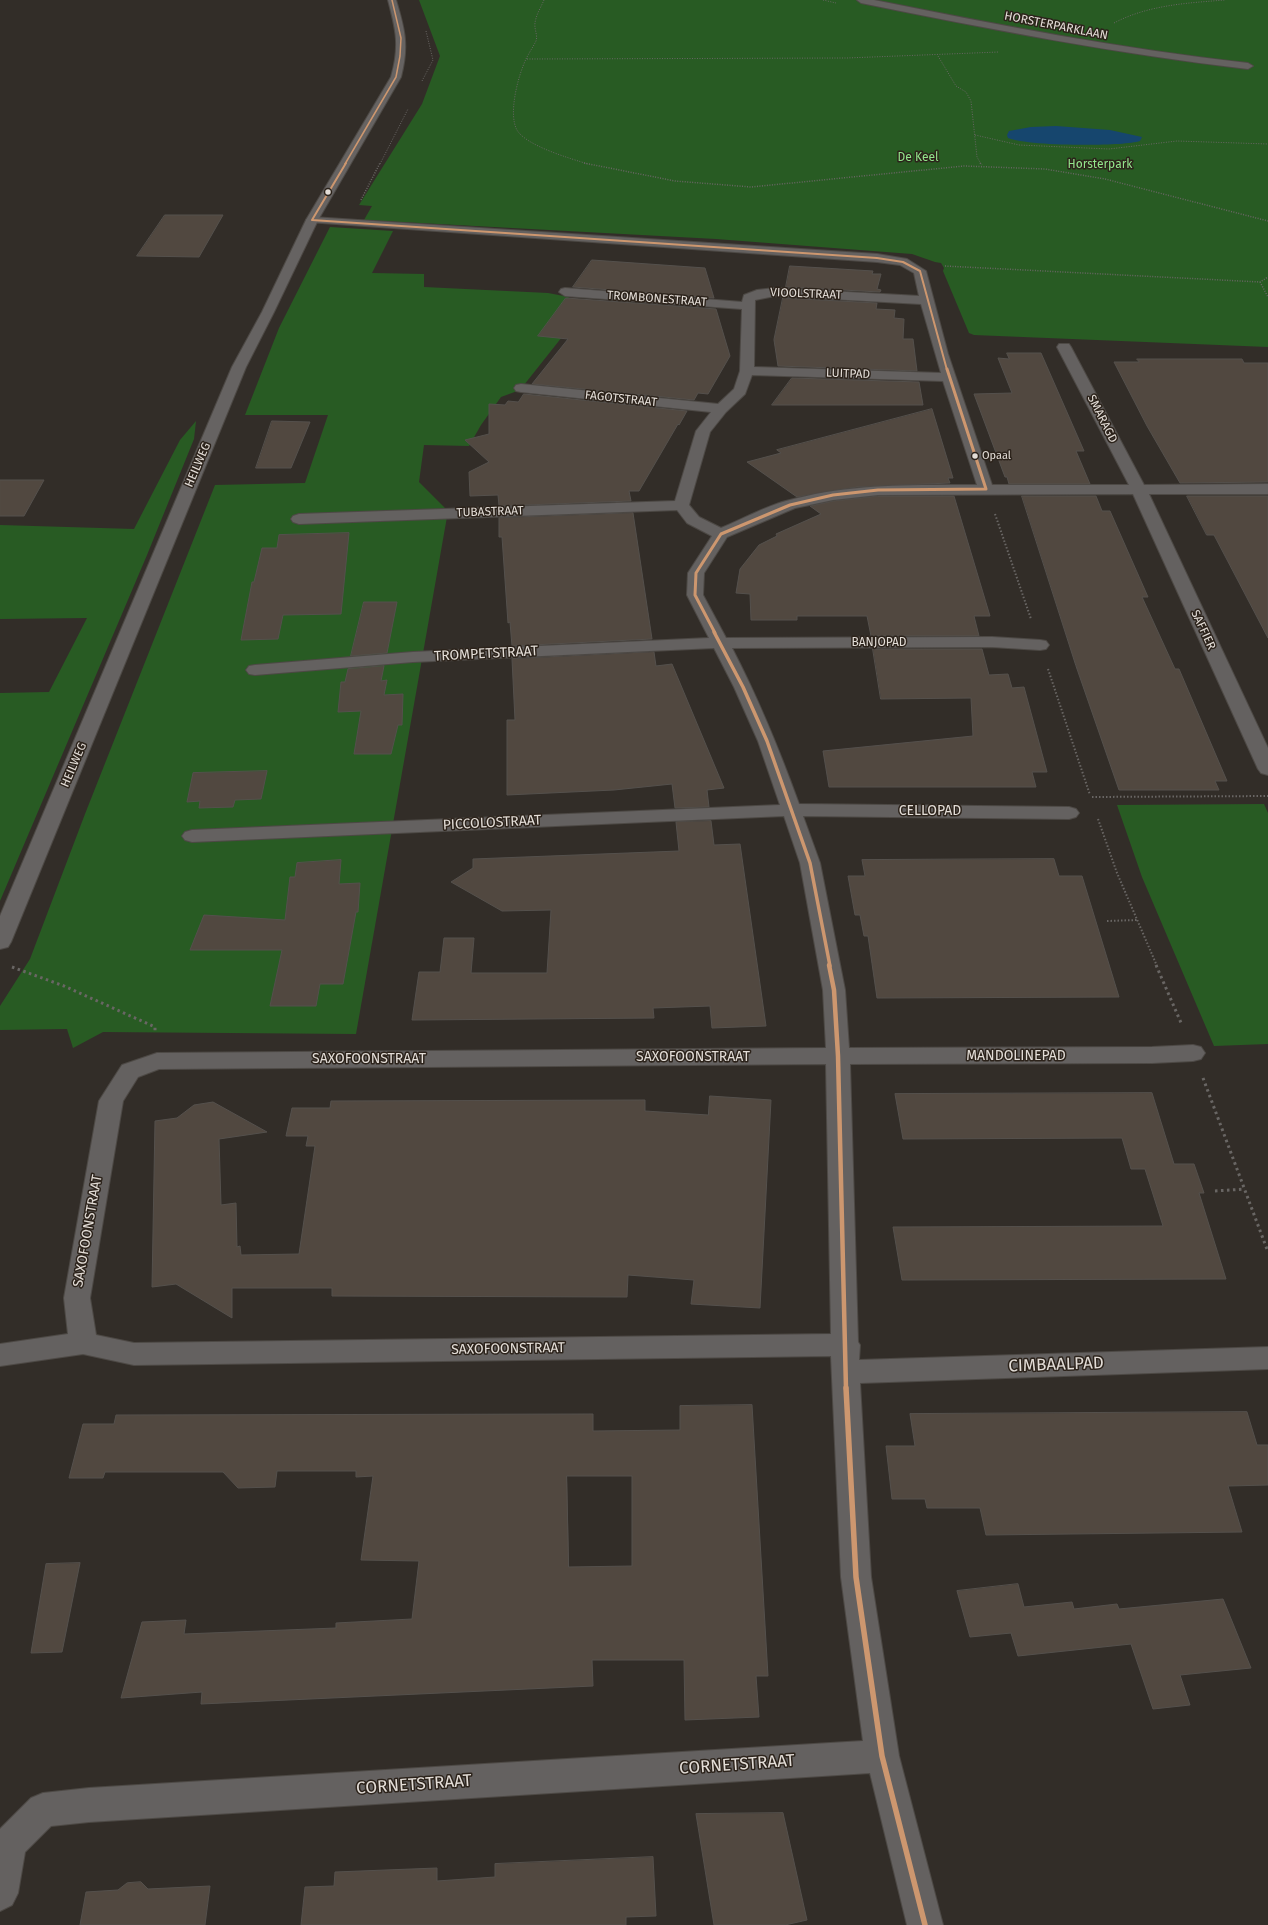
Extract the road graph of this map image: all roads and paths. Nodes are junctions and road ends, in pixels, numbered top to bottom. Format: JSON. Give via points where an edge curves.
{"nodes":[{"id":1,"x":392,"y":0,"type":"edge"},
{"id":2,"x":544,"y":0,"type":"edge"},
{"id":3,"x":861,"y":0,"type":"edge"},
{"id":4,"x":1225,"y":0,"type":"edge"},
{"id":5,"x":1112,"y":25,"type":"dead end"},
{"id":6,"x":999,"y":53,"type":"dead end"},
{"id":7,"x":938,"y":56,"type":"junction"},
{"id":8,"x":526,"y":59,"type":"junction"},
{"id":9,"x":1248,"y":66,"type":"dead end"},
{"id":10,"x":975,"y":135,"type":"junction"},
{"id":11,"x":1268,"y":144,"type":"edge"},
{"id":12,"x":983,"y":166,"type":"junction"},
{"id":13,"x":312,"y":220,"type":"junction"},
{"id":14,"x":1268,"y":221,"type":"edge"},
{"id":15,"x":915,"y":267,"type":"junction"},
{"id":16,"x":1268,"y":277,"type":"edge"},
{"id":17,"x":1260,"y":282,"type":"junction"},
{"id":18,"x":565,"y":292,"type":"dead end"},
{"id":19,"x":1268,"y":297,"type":"edge"},
{"id":20,"x":926,"y":300,"type":"junction"},
{"id":21,"x":749,"y":306,"type":"junction"},
{"id":22,"x":1064,"y":347,"type":"dead end"},
{"id":23,"x":747,"y":371,"type":"junction"},
{"id":24,"x":949,"y":377,"type":"junction"},
{"id":25,"x":521,"y":388,"type":"dead end"},
{"id":26,"x":721,"y":409,"type":"junction"},
{"id":27,"x":986,"y":489,"type":"junction"},
{"id":28,"x":1139,"y":490,"type":"junction"},
{"id":29,"x":1268,"y":490,"type":"edge"},
{"id":30,"x":681,"y":505,"type":"junction"},
{"id":31,"x":299,"y":519,"type":"dead end"},
{"id":32,"x":721,"y":534,"type":"junction"},
{"id":33,"x":718,"y":643,"type":"junction"},
{"id":34,"x":1040,"y":644,"type":"dead end"},
{"id":35,"x":255,"y":670,"type":"dead end"},
{"id":36,"x":1268,"y":770,"type":"edge"},
{"id":37,"x":1268,"y":796,"type":"edge"},
{"id":38,"x":1084,"y":797,"type":"dead end"},
{"id":39,"x":792,"y":810,"type":"junction"},
{"id":40,"x":1069,"y":813,"type":"dead end"},
{"id":41,"x":192,"y":836,"type":"dead end"},
{"id":42,"x":1137,"y":920,"type":"dead end"},
{"id":43,"x":1107,"y":921,"type":"dead end"},
{"id":44,"x":0,"y":942,"type":"edge"},
{"id":45,"x":7,"y":965,"type":"dead end"},
{"id":46,"x":1193,"y":1053,"type":"dead end"},
{"id":47,"x":838,"y":1056,"type":"junction"},
{"id":48,"x":158,"y":1061,"type":"junction"},
{"id":49,"x":1244,"y":1189,"type":"dead end"},
{"id":50,"x":1216,"y":1191,"type":"dead end"},
{"id":51,"x":83,"y":1343,"type":"junction"},
{"id":52,"x":846,"y":1345,"type":"junction"},
{"id":53,"x":0,"y":1354,"type":"edge"},
{"id":54,"x":1263,"y":1358,"type":"edge"},
{"id":55,"x":845,"y":1372,"type":"junction"},
{"id":56,"x":882,"y":1756,"type":"junction"},
{"id":57,"x":0,"y":1893,"type":"edge"},
{"id":58,"x":925,"y":1925,"type":"edge"}],
"edges":[{"from":1,"to":13,"type":"street","name":"HEILWEG","via":[[403,38],[402,57],[396,77]]},
{"from":2,"to":8,"type":"path","via":[[535,23],[537,39]]},
{"from":3,"to":9,"type":"street","name":"HORSTERPARKLAAN","via":[[1058,40]]},
{"from":4,"to":5,"type":"path","via":[[1167,7],[1125,18]]},
{"from":6,"to":7,"type":"path"},
{"from":7,"to":8,"type":"path"},
{"from":7,"to":10,"type":"path","via":[[956,86],[966,92],[971,101]]},
{"from":8,"to":12,"type":"path","via":[[515,98],[514,122],[518,132],[543,148],[604,168],[675,181],[751,187],[932,168]]},
{"from":10,"to":11,"type":"path","via":[[989,136],[1016,145],[1094,149],[1177,141]]},
{"from":10,"to":12,"type":"path","via":[[977,157]]},
{"from":12,"to":14,"type":"path","via":[[1078,173]]},
{"from":13,"to":15,"type":"street","via":[[877,258],[903,262]]},
{"from":13,"to":44,"type":"street","name":"HEILWEG","via":[[239,367]]},
{"from":15,"to":17,"type":"path"},
{"from":15,"to":20,"type":"street","via":[[920,271]]},
{"from":16,"to":17,"type":"path"},
{"from":17,"to":19,"type":"path"},
{"from":18,"to":21,"type":"street","name":"TROMBONESTRAAT"},
{"from":20,"to":21,"type":"street","name":"VIOOLSTRAAT","via":[[774,292],[748,298]]},
{"from":20,"to":24,"type":"street"},
{"from":21,"to":23,"type":"street"},
{"from":22,"to":28,"type":"street","name":"SMARAGD"},
{"from":23,"to":24,"type":"street","name":"LUITPAD"},
{"from":23,"to":26,"type":"street","via":[[740,391]]},
{"from":24,"to":27,"type":"street"},
{"from":25,"to":26,"type":"street","name":"FAGOTSTRAAT"},
{"from":26,"to":30,"type":"street","via":[[703,431]]},
{"from":27,"to":28,"type":"street"},
{"from":27,"to":32,"type":"street","via":[[878,490],[833,495],[790,505]]},
{"from":28,"to":29,"type":"street"},
{"from":28,"to":36,"type":"street","name":"SAFFIER"},
{"from":30,"to":31,"type":"street","name":"TUBASTRAAT"},
{"from":30,"to":32,"type":"street","via":[[693,520]]},
{"from":32,"to":33,"type":"street","via":[[696,573],[695,595]]},
{"from":33,"to":34,"type":"street","name":"BANJOPAD"},
{"from":33,"to":35,"type":"street","name":"TROMPETSTRAAT","via":[[413,657]]},
{"from":33,"to":39,"type":"street","via":[[743,687],[768,742]]},
{"from":37,"to":38,"type":"path"},
{"from":39,"to":40,"type":"street","name":"CELLOPAD"},
{"from":39,"to":41,"type":"street","name":"PICCOLOSTRAAT"},
{"from":39,"to":47,"type":"street","via":[[810,863],[834,990]]},
{"from":42,"to":43,"type":"path"},
{"from":45,"to":48,"type":"path","via":[[64,986],[155,1026]]},
{"from":46,"to":47,"type":"street","name":"MANDOLINEPAD"},
{"from":47,"to":48,"type":"street","name":"SAXOFOONSTRAAT"},
{"from":47,"to":52,"type":"street"},
{"from":48,"to":51,"type":"street","name":"SAXOFOONSTRAAT","via":[[130,1071],[111,1102],[77,1298]]},
{"from":49,"to":50,"type":"path"},
{"from":51,"to":52,"type":"street","name":"SAXOFOONSTRAAT","via":[[134,1354]]},
{"from":51,"to":53,"type":"street"},
{"from":52,"to":55,"type":"street"},
{"from":54,"to":55,"type":"street","name":"CIMBAALPAD"},
{"from":55,"to":56,"type":"street","via":[[856,1577]]},
{"from":56,"to":57,"type":"street","name":"CORNETSTRAAT","via":[[89,1805],[43,1810],[10,1842]]},
{"from":56,"to":58,"type":"street"}]}
